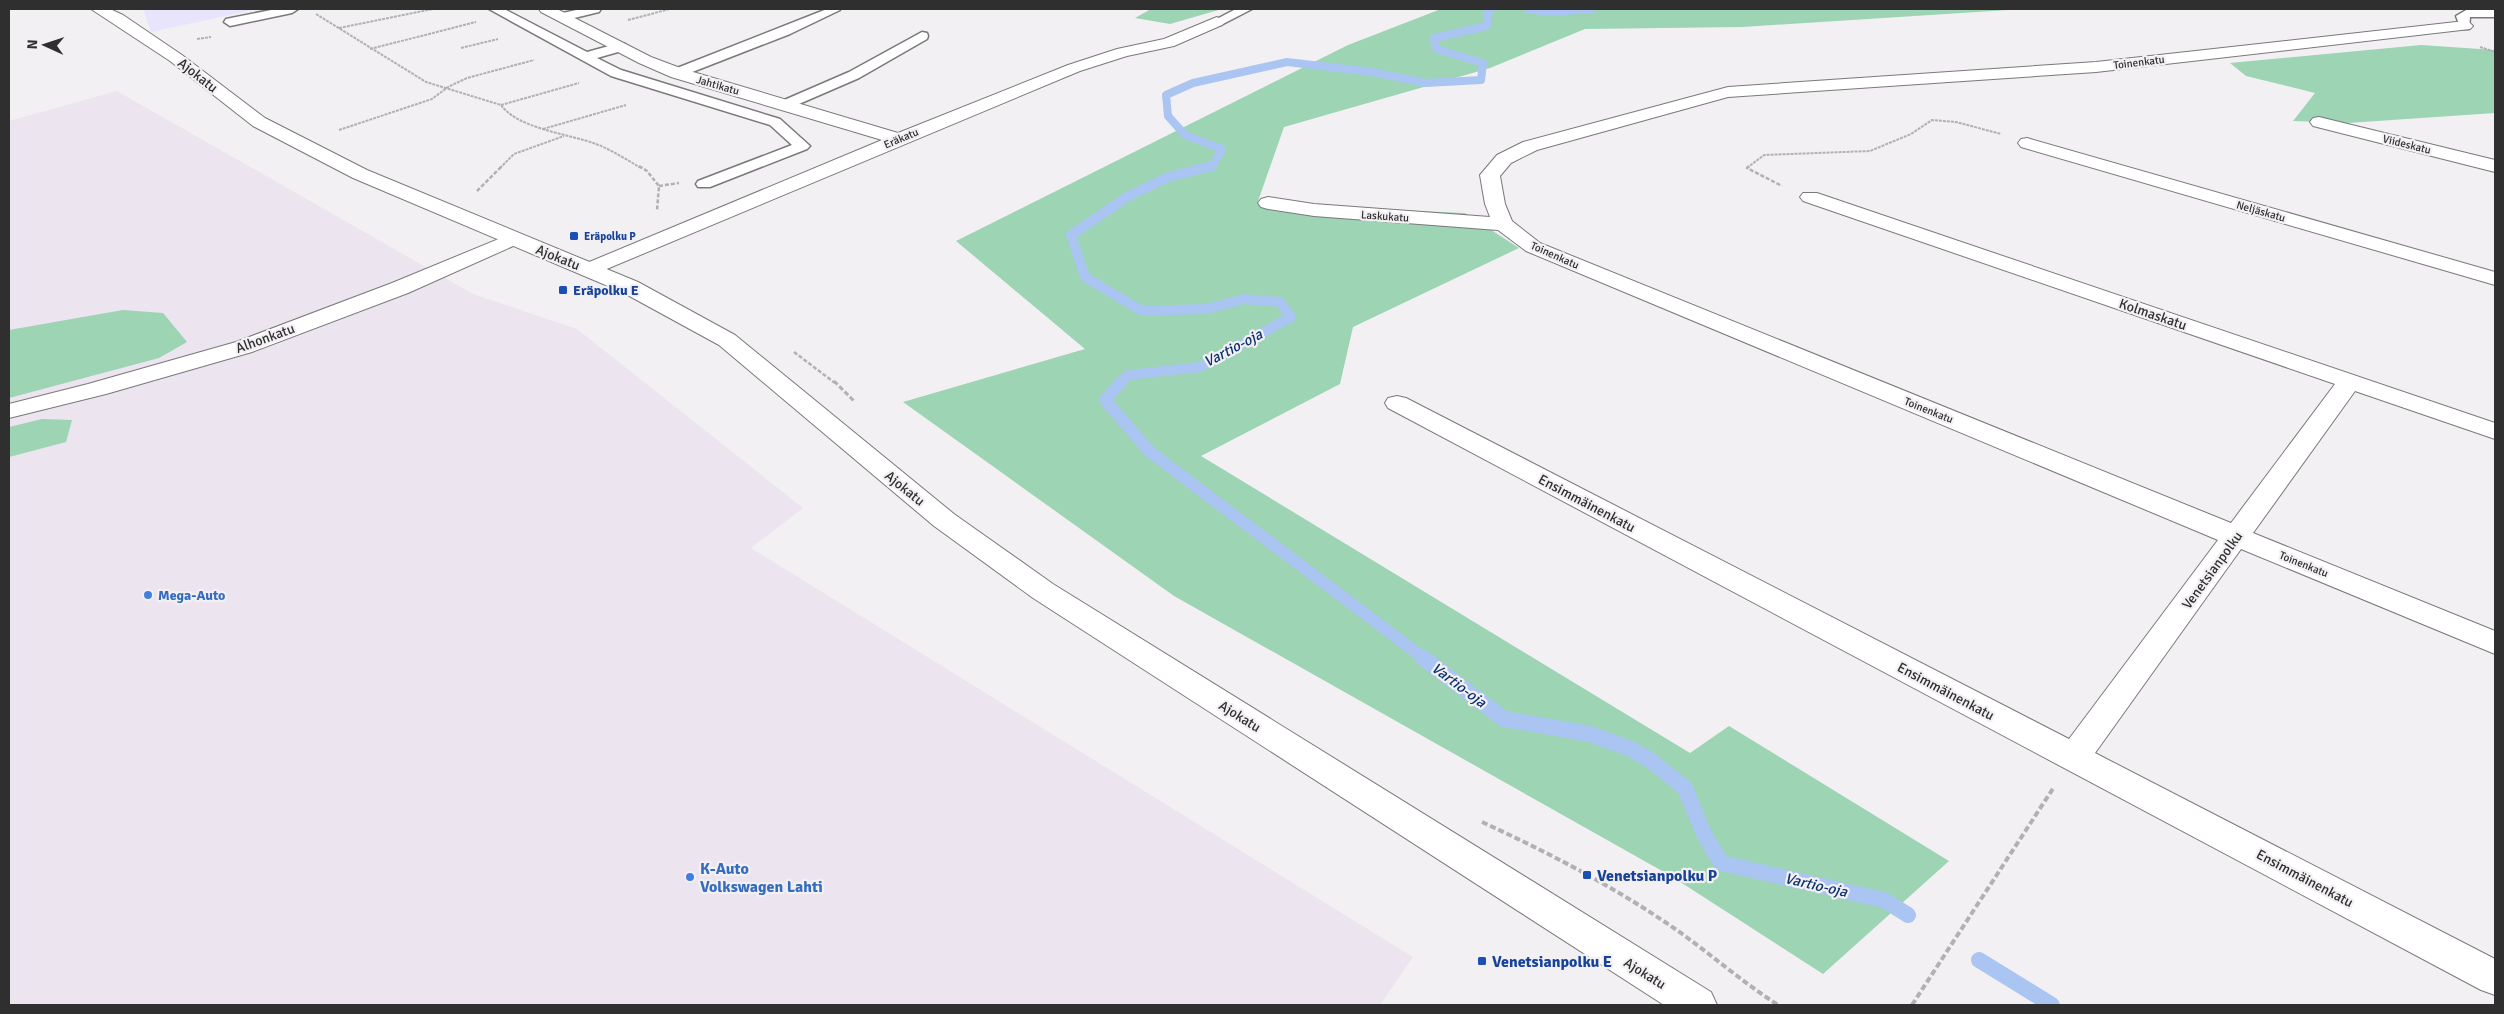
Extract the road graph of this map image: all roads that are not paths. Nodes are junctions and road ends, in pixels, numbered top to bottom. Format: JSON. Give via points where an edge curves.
{"nodes":[{"id":1,"x":98,"y":9,"type":"edge"},
{"id":2,"x":292,"y":9,"type":"edge"},
{"id":3,"x":546,"y":9,"type":"edge"},
{"id":4,"x":595,"y":9,"type":"edge"},
{"id":5,"x":1246,"y":9,"type":"edge"},
{"id":6,"x":834,"y":10,"type":"dead end"},
{"id":7,"x":501,"y":12,"type":"edge"},
{"id":8,"x":2495,"y":13,"type":"edge"},
{"id":9,"x":562,"y":17,"type":"junction"},
{"id":10,"x":230,"y":22,"type":"dead end"},
{"id":11,"x":1217,"y":22,"type":"joint"},
{"id":12,"x":2465,"y":26,"type":"joint"},
{"id":13,"x":922,"y":36,"type":"dead end"},
{"id":14,"x":620,"y":47,"type":"junction"},
{"id":15,"x":578,"y":53,"type":"junction"},
{"id":16,"x":677,"y":73,"type":"junction"},
{"id":17,"x":787,"y":104,"type":"junction"},
{"id":18,"x":807,"y":110,"type":"junction"},
{"id":19,"x":775,"y":122,"type":"junction"},
{"id":20,"x":2319,"y":122,"type":"dead end"},
{"id":21,"x":899,"y":138,"type":"junction"},
{"id":22,"x":2028,"y":143,"type":"road end"},
{"id":23,"x":2495,"y":166,"type":"edge"},
{"id":24,"x":704,"y":184,"type":"dead end"},
{"id":25,"x":1810,"y":197,"type":"road end"},
{"id":26,"x":1268,"y":203,"type":"dead end"},
{"id":27,"x":1504,"y":224,"type":"junction"},
{"id":28,"x":513,"y":239,"type":"junction"},
{"id":29,"x":590,"y":270,"type":"junction"},
{"id":30,"x":2495,"y":279,"type":"edge"},
{"id":31,"x":2350,"y":382,"type":"junction"},
{"id":32,"x":1397,"y":403,"type":"dead end"},
{"id":33,"x":9,"y":411,"type":"edge"},
{"id":34,"x":2495,"y":431,"type":"edge"},
{"id":35,"x":2236,"y":536,"type":"junction"},
{"id":36,"x":2495,"y":643,"type":"edge"},
{"id":37,"x":2074,"y":757,"type":"junction"},
{"id":38,"x":2495,"y":978,"type":"edge"},
{"id":39,"x":1697,"y":1005,"type":"edge"}],
"edges":[{"from":1,"to":28,"type":"street","name":"Ajokatu","via":[[118,18],[176,58],[259,122],[360,174]]},
{"from":2,"to":10,"type":"lane"},
{"from":3,"to":9,"type":"street","name":"Jahtikatu"},
{"from":4,"to":9,"type":"lane"},
{"from":5,"to":11,"type":"lane"},
{"from":6,"to":16,"type":"lane"},
{"from":7,"to":15,"type":"lane"},
{"from":8,"to":12,"type":"lane","via":[[2462,16]]},
{"from":9,"to":14,"type":"street","name":"Jahtikatu"},
{"from":11,"to":21,"type":"street","name":"Eräkatu","via":[[1168,43],[1123,52],[1074,68]]},
{"from":12,"to":27,"type":"street","name":"Toinenkatu","via":[[2096,67],[1728,92],[1530,146],[1504,159],[1490,175],[1495,204]]},
{"from":13,"to":17,"type":"lane","via":[[854,75]]},
{"from":14,"to":15,"type":"lane"},
{"from":14,"to":16,"type":"street","name":"Jahtikatu"},
{"from":15,"to":19,"type":"lane","via":[[616,73]]},
{"from":16,"to":17,"type":"street","name":"Jahtikatu"},
{"from":17,"to":18,"type":"street","name":"Jahtikatu"},
{"from":18,"to":19,"type":"lane"},
{"from":18,"to":21,"type":"street","name":"Jahtikatu"},
{"from":19,"to":24,"type":"lane","via":[[802,146]]},
{"from":20,"to":23,"type":"street","name":"Viideskatu"},
{"from":21,"to":29,"type":"street","name":"Eräkatu"},
{"from":22,"to":30,"type":"street","name":"Neljäskatu"},
{"from":25,"to":31,"type":"street","name":"Kolmaskatu"},
{"from":26,"to":27,"type":"street","name":"Laskukatu","via":[[1314,210]]},
{"from":27,"to":35,"type":"street","name":"Toinenkatu","via":[[1533,247]]},
{"from":28,"to":29,"type":"street","name":"Ajokatu"},
{"from":28,"to":33,"type":"street","name":"Alhonkatu","via":[[400,288],[244,347]]},
{"from":29,"to":39,"type":"street","name":"Ajokatu","via":[[630,287],[727,340],[944,520],[1043,591]]},
{"from":31,"to":34,"type":"street","name":"Kolmaskatu"},
{"from":31,"to":35,"type":"street","name":"Venetsianpolku"},
{"from":32,"to":37,"type":"street","name":"Ensimmäinenkatu"},
{"from":35,"to":36,"type":"street","name":"Toinenkatu"},
{"from":35,"to":37,"type":"street","name":"Venetsianpolku"},
{"from":37,"to":38,"type":"street","name":"Ensimmäinenkatu"}]}
